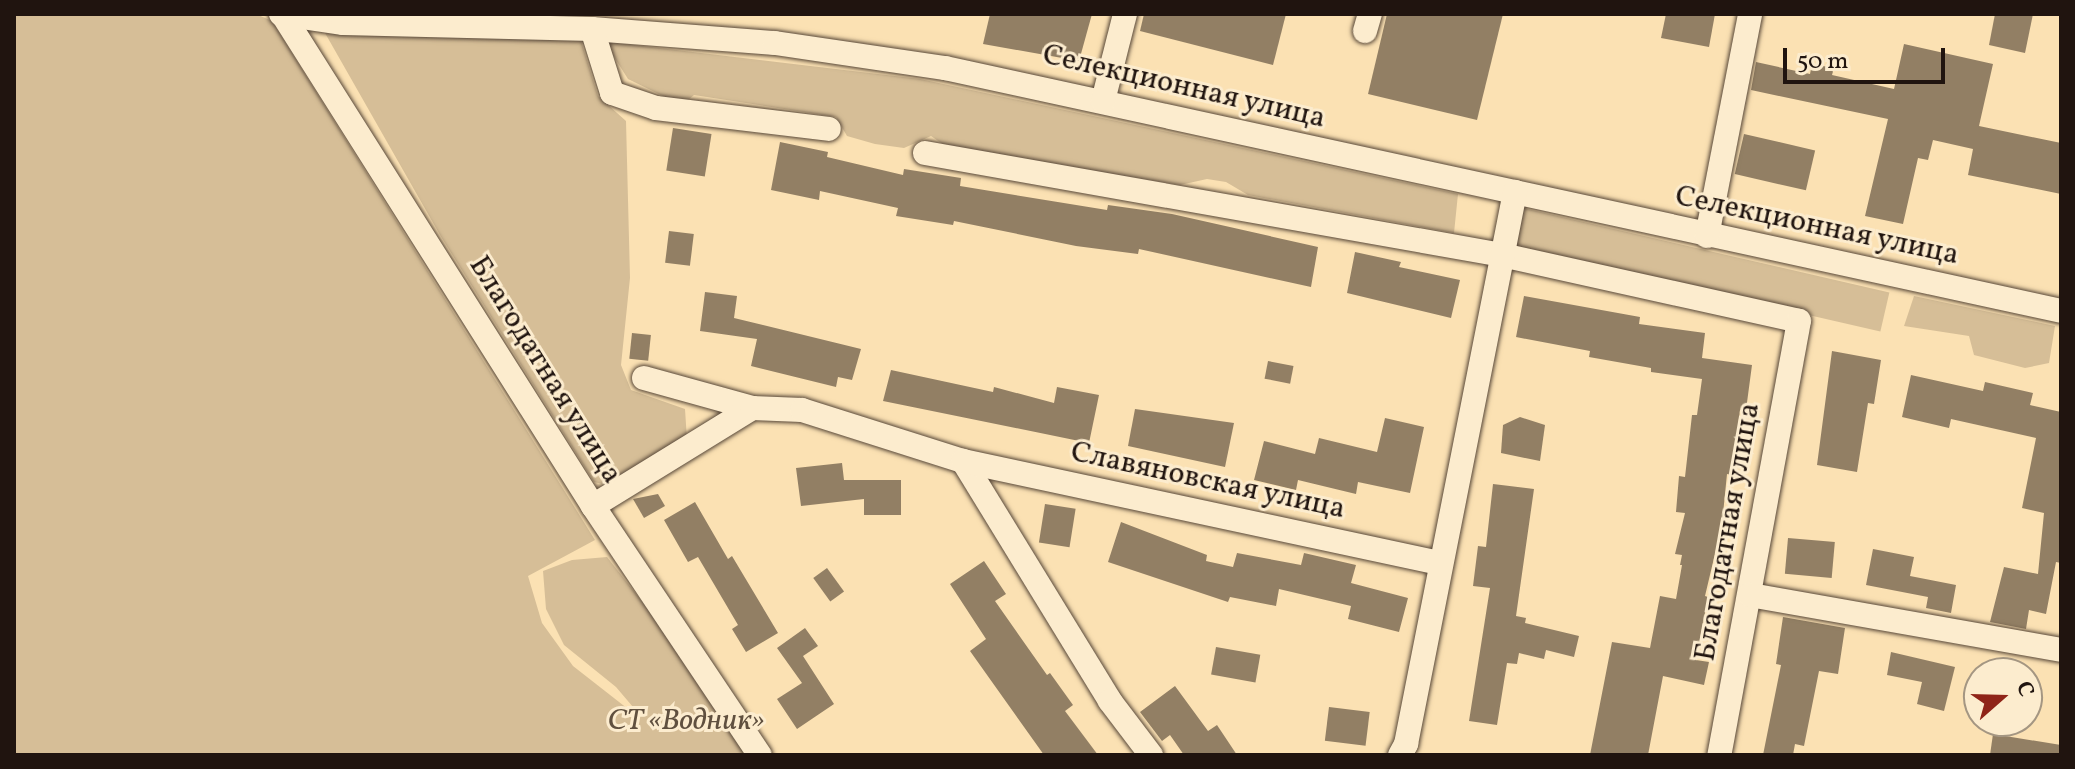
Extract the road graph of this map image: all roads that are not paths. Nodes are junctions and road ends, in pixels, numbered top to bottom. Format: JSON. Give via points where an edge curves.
{"nodes":[{"id":1,"x":282,"y":14,"type":"edge"},
{"id":2,"x":1125,"y":14,"type":"edge"},
{"id":3,"x":1750,"y":14,"type":"edge"},
{"id":4,"x":585,"y":24,"type":"edge"},
{"id":5,"x":1103,"y":101,"type":"junction"},
{"id":6,"x":829,"y":129,"type":"dead end"},
{"id":7,"x":925,"y":153,"type":"dead end"},
{"id":8,"x":1515,"y":192,"type":"junction"},
{"id":9,"x":1707,"y":236,"type":"junction"},
{"id":10,"x":1502,"y":255,"type":"junction"},
{"id":11,"x":2061,"y":311,"type":"edge"},
{"id":12,"x":644,"y":378,"type":"dead end"},
{"id":13,"x":752,"y":408,"type":"junction"},
{"id":14,"x":963,"y":461,"type":"junction"},
{"id":15,"x":593,"y":506,"type":"junction"},
{"id":16,"x":1439,"y":563,"type":"junction"},
{"id":17,"x":1750,"y":595,"type":"junction"},
{"id":18,"x":2061,"y":650,"type":"edge"},
{"id":19,"x":760,"y":755,"type":"edge"},
{"id":20,"x":1151,"y":755,"type":"edge"},
{"id":21,"x":1400,"y":755,"type":"edge"},
{"id":22,"x":1719,"y":755,"type":"edge"}],
"edges":[{"from":1,"to":4,"type":"street","name":"Селекционная улица","via":[[343,23]]},
{"from":1,"to":15,"type":"street","name":"Благодатная улица"},
{"from":2,"to":5,"type":"street"},
{"from":3,"to":9,"type":"street"},
{"from":4,"to":5,"type":"street","name":"Селекционная улица","via":[[945,68]]},
{"from":4,"to":6,"type":"street","via":[[612,93],[656,108]]},
{"from":5,"to":8,"type":"street","name":"Селекционная улица"},
{"from":7,"to":10,"type":"street"},
{"from":8,"to":9,"type":"street","name":"Селекционная улица"},
{"from":8,"to":10,"type":"street"},
{"from":9,"to":11,"type":"street","name":"Селекционная улица"},
{"from":10,"to":16,"type":"street"},
{"from":10,"to":17,"type":"street","name":"Благодатная улица","via":[[1799,321]]},
{"from":12,"to":13,"type":"street","name":"Славяновская улица"},
{"from":13,"to":14,"type":"street","name":"Славяновская улица","via":[[802,410]]},
{"from":13,"to":15,"type":"street"},
{"from":14,"to":16,"type":"street","name":"Славяновская улица"},
{"from":14,"to":20,"type":"street","via":[[1110,701]]},
{"from":15,"to":19,"type":"street","name":"Благодатная улица"},
{"from":16,"to":21,"type":"street"},
{"from":17,"to":18,"type":"street"},
{"from":17,"to":22,"type":"street","name":"Благодатная улица"}]}
